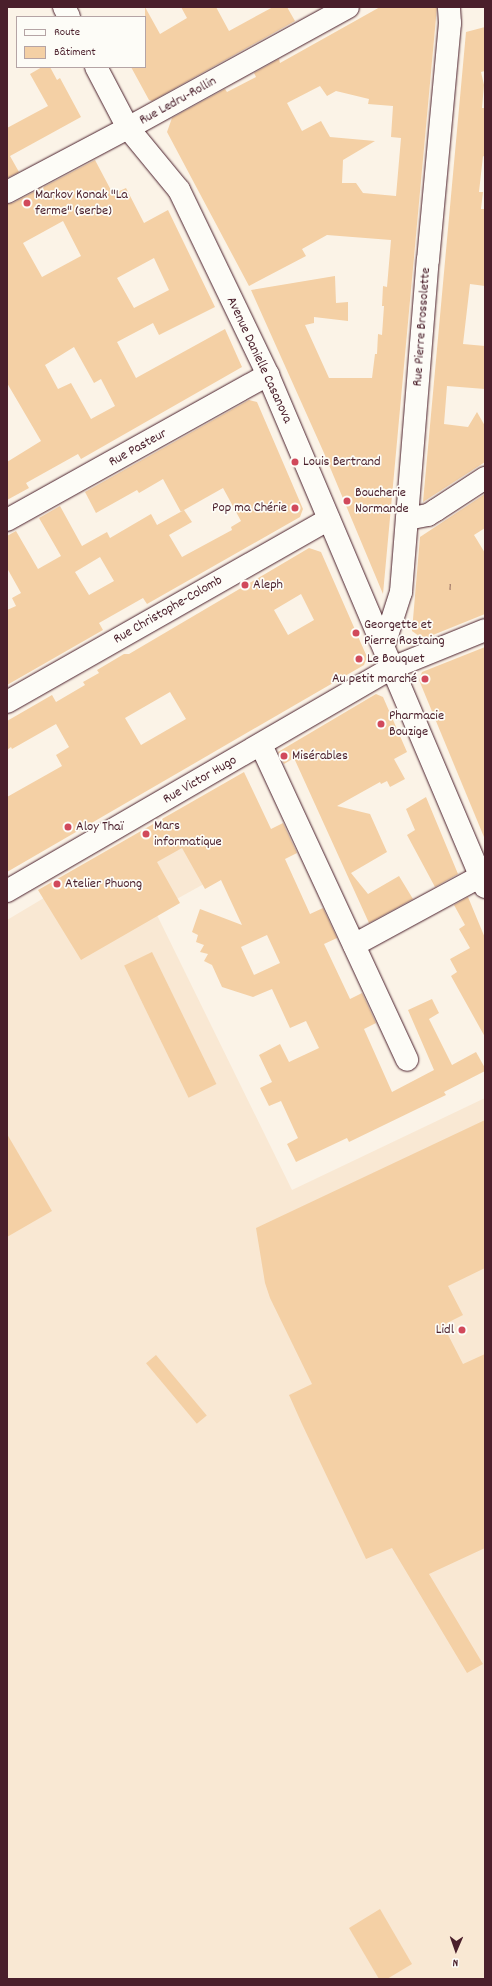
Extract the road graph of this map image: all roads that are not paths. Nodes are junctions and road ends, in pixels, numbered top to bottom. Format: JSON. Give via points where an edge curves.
{"nodes":[{"id":1,"x":64,"y":7,"type":"edge"},
{"id":2,"x":348,"y":7,"type":"edge"},
{"id":3,"x":449,"y":7,"type":"edge"},
{"id":4,"x":322,"y":13,"type":"edge"},
{"id":5,"x":69,"y":16,"type":"edge"},
{"id":6,"x":97,"y":68,"type":"edge"},
{"id":7,"x":128,"y":128,"type":"junction"},
{"id":8,"x":7,"y":192,"type":"edge"},
{"id":9,"x":268,"y":375,"type":"junction"},
{"id":10,"x":485,"y":478,"type":"edge"},
{"id":11,"x":329,"y":519,"type":"junction"},
{"id":12,"x":407,"y":519,"type":"junction"},
{"id":13,"x":7,"y":520,"type":"edge"},
{"id":14,"x":485,"y":630,"type":"edge"},
{"id":15,"x":384,"y":645,"type":"junction"},
{"id":16,"x":392,"y":668,"type":"junction"},
{"id":17,"x":7,"y":702,"type":"edge"},
{"id":18,"x":261,"y":745,"type":"junction"},
{"id":19,"x":483,"y":881,"type":"edge"},
{"id":20,"x":7,"y":891,"type":"edge"},
{"id":21,"x":354,"y":945,"type":"junction"},
{"id":22,"x":407,"y":1060,"type":"dead end"}],
"edges":[{"from":1,"to":5,"type":"street"},
{"from":2,"to":4,"type":"street","name":"Rue Ledru-Rollin"},
{"from":3,"to":12,"type":"street","name":"Rue Pierre Brossolette","via":[[450,23]]},
{"from":4,"to":7,"type":"street","name":"Rue Ledru-Rollin"},
{"from":6,"to":7,"type":"street","name":"Avenue Danielle Casanova"},
{"from":7,"to":8,"type":"street","name":"Rue Ledru-Rollin"},
{"from":7,"to":9,"type":"street","name":"Avenue Danielle Casanova","via":[[179,190]]},
{"from":9,"to":11,"type":"street","name":"Avenue Danielle Casanova"},
{"from":9,"to":13,"type":"street","name":"Rue Pasteur"},
{"from":10,"to":12,"type":"street","via":[[428,515]]},
{"from":11,"to":15,"type":"street","name":"Avenue Danielle Casanova"},
{"from":11,"to":17,"type":"street","name":"Rue Christophe-Colomb"},
{"from":12,"to":15,"type":"street","name":"Rue Pierre Brossolette","via":[[401,592]]},
{"from":14,"to":16,"type":"street","name":"Rue Victor Hugo"},
{"from":15,"to":16,"type":"street","name":"Avenue Danielle Casanova"},
{"from":16,"to":18,"type":"street","name":"Rue Victor Hugo"},
{"from":16,"to":19,"type":"street","name":"Avenue Danielle Casanova"},
{"from":18,"to":20,"type":"street","name":"Rue Victor Hugo"},
{"from":18,"to":21,"type":"street"},
{"from":19,"to":21,"type":"street"},
{"from":21,"to":22,"type":"street"}]}
